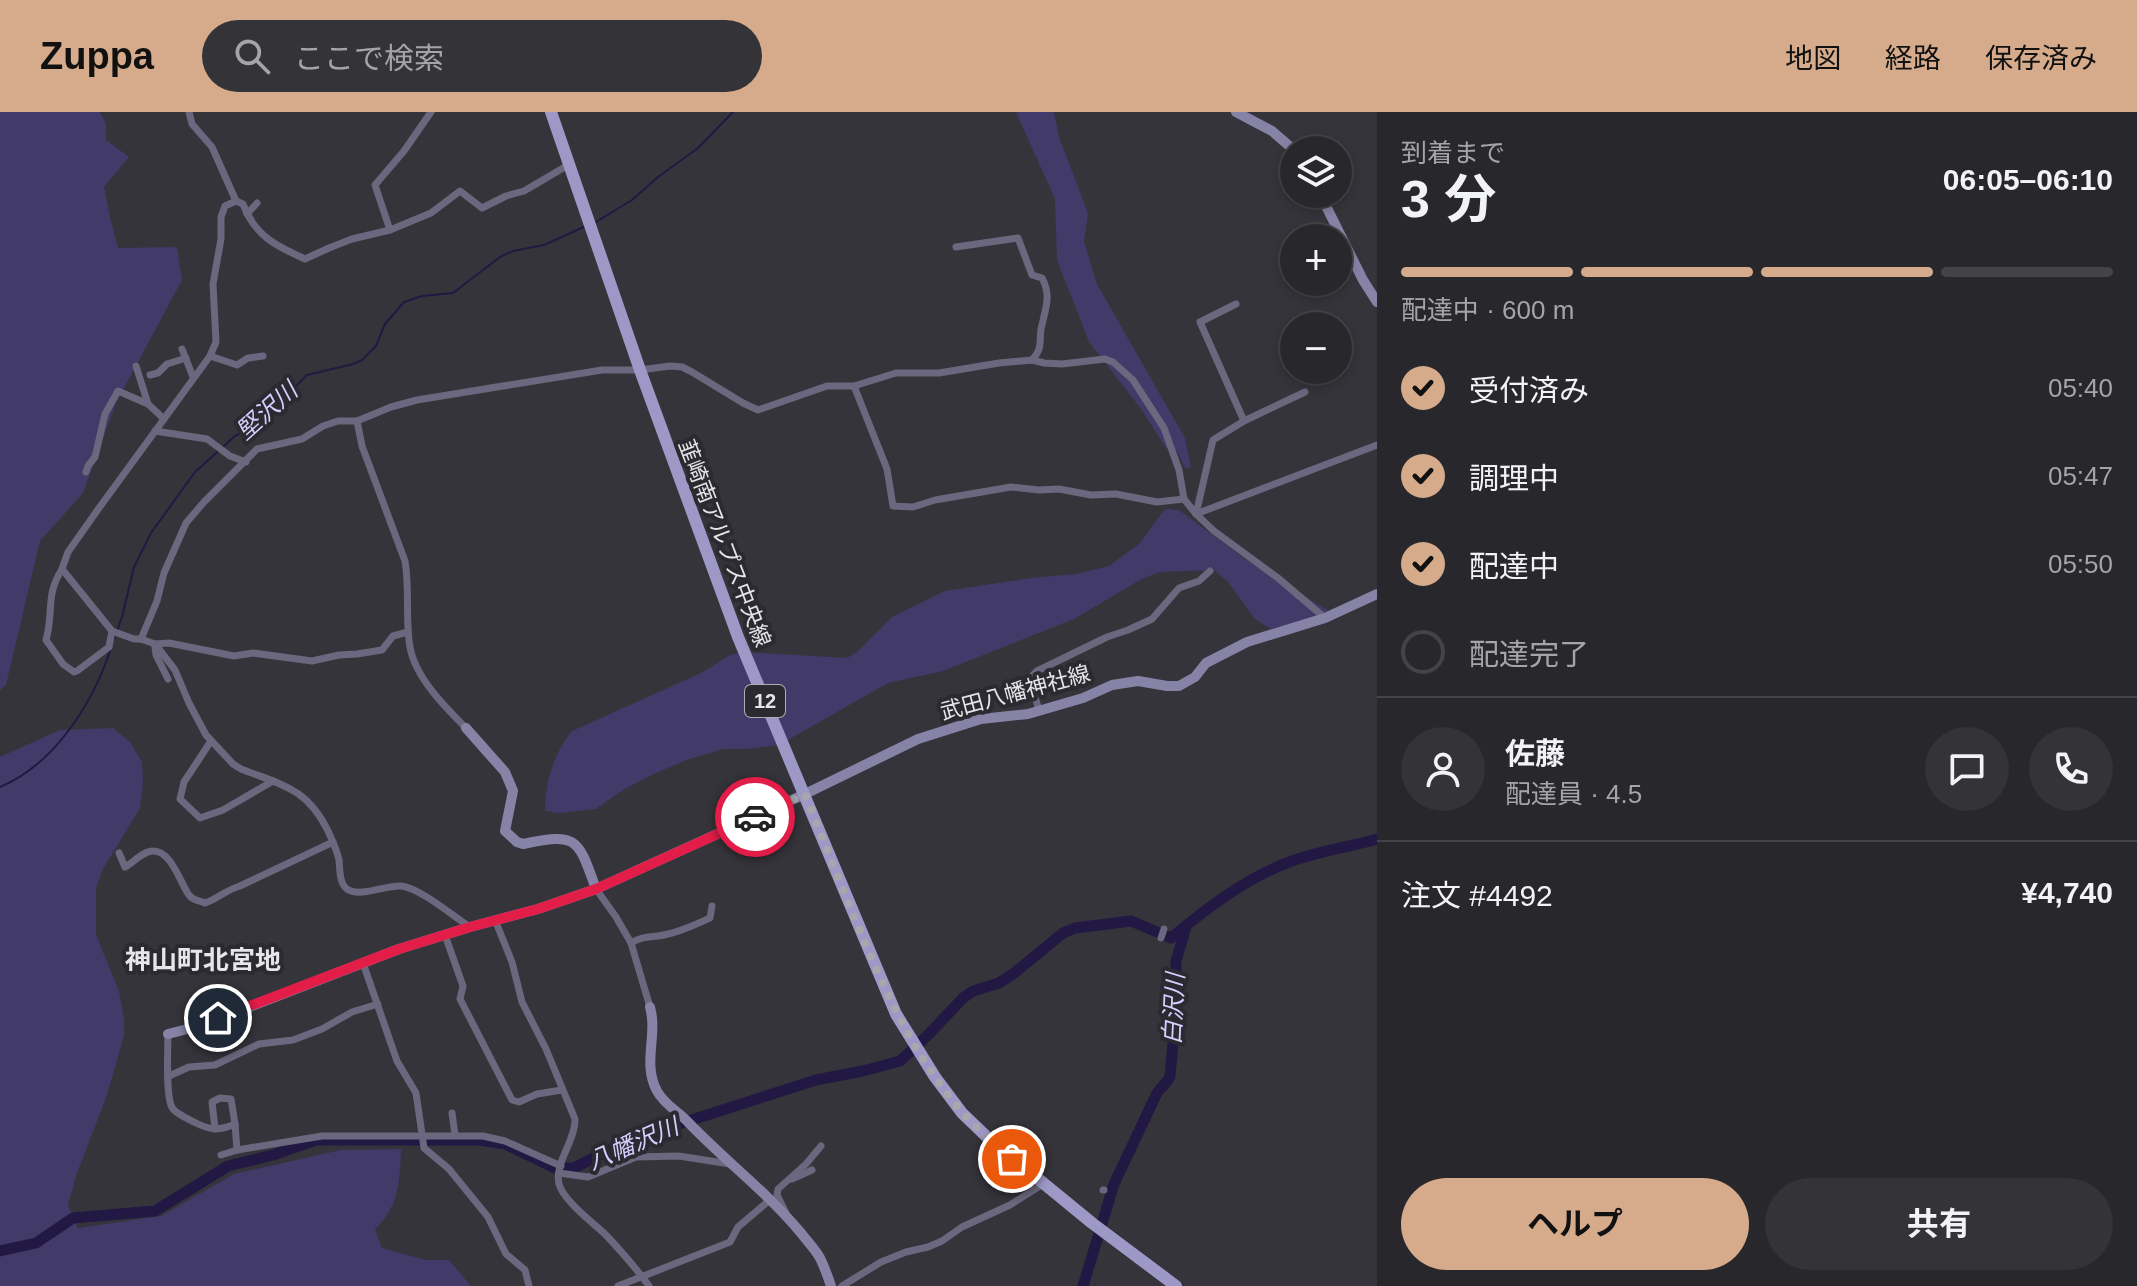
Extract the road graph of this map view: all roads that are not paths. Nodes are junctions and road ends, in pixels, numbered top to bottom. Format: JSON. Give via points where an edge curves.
{"nodes":[{"id":1,"x":189,"y":112,"type":"edge"},
{"id":2,"x":431,"y":112,"type":"edge"},
{"id":3,"x":551,"y":112,"type":"edge"},
{"id":4,"x":1236,"y":112,"type":"edge"},
{"id":5,"x":1280,"y":138,"type":"edge"},
{"id":6,"x":570,"y":164,"type":"junction"},
{"id":7,"x":236,"y":201,"type":"junction"},
{"id":8,"x":257,"y":203,"type":"dead end"},
{"id":9,"x":1327,"y":208,"type":"edge"},
{"id":10,"x":247,"y":214,"type":"junction"},
{"id":11,"x":390,"y":230,"type":"junction"},
{"id":12,"x":956,"y":247,"type":"dead end"},
{"id":13,"x":1377,"y":302,"type":"edge"},
{"id":14,"x":1236,"y":304,"type":"dead end"},
{"id":15,"x":210,"y":356,"type":"junction"},
{"id":16,"x":263,"y":356,"type":"dead end"},
{"id":17,"x":1032,"y":360,"type":"junction"},
{"id":18,"x":136,"y":366,"type":"dead end"},
{"id":19,"x":640,"y":370,"type":"junction"},
{"id":20,"x":150,"y":375,"type":"dead end"},
{"id":21,"x":193,"y":377,"type":"junction"},
{"id":22,"x":854,"y":386,"type":"junction"},
{"id":23,"x":1305,"y":392,"type":"dead end"},
{"id":24,"x":148,"y":404,"type":"junction"},
{"id":25,"x":164,"y":419,"type":"junction"},
{"id":26,"x":357,"y":421,"type":"junction"},
{"id":27,"x":1244,"y":421,"type":"junction"},
{"id":28,"x":155,"y":431,"type":"junction"},
{"id":29,"x":1377,"y":445,"type":"edge"},
{"id":30,"x":246,"y":462,"type":"junction"},
{"id":31,"x":86,"y":472,"type":"dead end"},
{"id":32,"x":1184,"y":499,"type":"junction"},
{"id":33,"x":1196,"y":514,"type":"junction"},
{"id":34,"x":62,"y":569,"type":"junction"},
{"id":35,"x":1210,"y":571,"type":"dead end"},
{"id":36,"x":1377,"y":594,"type":"edge"},
{"id":37,"x":1325,"y":618,"type":"junction"},
{"id":38,"x":112,"y":631,"type":"junction"},
{"id":39,"x":408,"y":632,"type":"junction"},
{"id":40,"x":138,"y":639,"type":"junction"},
{"id":41,"x":155,"y":644,"type":"junction"},
{"id":42,"x":168,"y":679,"type":"dead end"},
{"id":43,"x":1039,"y":710,"type":"junction"},
{"id":44,"x":466,"y":728,"type":"joint"},
{"id":45,"x":211,"y":741,"type":"junction"},
{"id":46,"x":273,"y":781,"type":"junction"},
{"id":47,"x":805,"y":794,"type":"junction"},
{"id":48,"x":333,"y":842,"type":"junction"},
{"id":49,"x":119,"y":853,"type":"dead end"},
{"id":50,"x":596,"y":889,"type":"junction"},
{"id":51,"x":712,"y":906,"type":"dead end"},
{"id":52,"x":495,"y":920,"type":"junction"},
{"id":53,"x":470,"y":927,"type":"junction"},
{"id":54,"x":445,"y":935,"type":"junction"},
{"id":55,"x":631,"y":943,"type":"junction"},
{"id":56,"x":363,"y":963,"type":"junction"},
{"id":57,"x":378,"y":1004,"type":"junction"},
{"id":58,"x":650,"y":1007,"type":"joint"},
{"id":59,"x":168,"y":1034,"type":"joint"},
{"id":60,"x":169,"y":1076,"type":"junction"},
{"id":61,"x":562,"y":1090,"type":"junction"},
{"id":62,"x":452,"y":1113,"type":"dead end"},
{"id":63,"x":235,"y":1124,"type":"junction"},
{"id":64,"x":215,"y":1129,"type":"junction"},
{"id":65,"x":455,"y":1135,"type":"junction"},
{"id":66,"x":423,"y":1139,"type":"junction"},
{"id":67,"x":821,"y":1146,"type":"dead end"},
{"id":68,"x":237,"y":1150,"type":"junction"},
{"id":69,"x":221,"y":1155,"type":"dead end"},
{"id":70,"x":730,"y":1164,"type":"junction"},
{"id":71,"x":560,"y":1169,"type":"junction"},
{"id":72,"x":812,"y":1170,"type":"dead end"},
{"id":73,"x":784,"y":1182,"type":"junction"},
{"id":74,"x":1043,"y":1184,"type":"junction"},
{"id":75,"x":771,"y":1199,"type":"junction"},
{"id":76,"x":786,"y":1215,"type":"junction"},
{"id":77,"x":642,"y":1277,"type":"junction"},
{"id":78,"x":529,"y":1286,"type":"edge"},
{"id":79,"x":618,"y":1286,"type":"edge"},
{"id":80,"x":649,"y":1286,"type":"edge"},
{"id":81,"x":831,"y":1286,"type":"edge"},
{"id":82,"x":842,"y":1286,"type":"edge"},
{"id":83,"x":1176,"y":1286,"type":"edge"}],
"edges":[{"from":1,"to":7,"type":"street"},
{"from":2,"to":11,"type":"street","via":[[375,185]]},
{"from":3,"to":6,"type":"main road","name":"韮崎南アルプス中央線","number":"12"},
{"from":4,"to":5,"type":"main road"},
{"from":6,"to":11,"type":"street","via":[[482,208],[460,191],[431,213]]},
{"from":6,"to":19,"type":"main road","name":"韮崎南アルプス中央線","number":"12"},
{"from":7,"to":10,"type":"street"},
{"from":7,"to":15,"type":"street","via":[[225,206],[221,217],[213,284],[216,342]]},
{"from":8,"to":10,"type":"street"},
{"from":9,"to":13,"type":"main road"},
{"from":10,"to":11,"type":"street","via":[[274,245],[305,259]]},
{"from":12,"to":17,"type":"street","via":[[1018,238],[1032,275],[1045,283],[1048,302],[1040,351]]},
{"from":14,"to":27,"type":"street","via":[[1200,322]]},
{"from":15,"to":16,"type":"street","via":[[237,365]]},
{"from":15,"to":21,"type":"street"},
{"from":17,"to":22,"type":"street","via":[[939,373],[896,373]]},
{"from":17,"to":32,"type":"street","via":[[1062,364],[1105,359],[1122,368],[1164,428]]},
{"from":18,"to":24,"type":"street"},
{"from":19,"to":22,"type":"street","via":[[682,367],[758,410],[827,386]]},
{"from":19,"to":26,"type":"street","via":[[602,370],[417,400]]},
{"from":19,"to":47,"type":"main road","name":"韮崎南アルプス中央線","number":"12","via":[[738,637]]},
{"from":20,"to":21,"type":"street","via":[[180,355]]},
{"from":21,"to":25,"type":"street"},
{"from":22,"to":32,"type":"street","via":[[887,469],[893,506],[913,507],[1011,487],[1157,502]]},
{"from":23,"to":27,"type":"street"},
{"from":24,"to":25,"type":"street"},
{"from":24,"to":31,"type":"street","via":[[118,391]]},
{"from":25,"to":28,"type":"street"},
{"from":26,"to":30,"type":"street","via":[[338,421],[302,439],[257,449]]},
{"from":26,"to":39,"type":"street","via":[[405,561]]},
{"from":27,"to":33,"type":"street","via":[[1213,440]]},
{"from":28,"to":30,"type":"street","via":[[207,439]]},
{"from":28,"to":34,"type":"street","via":[[68,552]]},
{"from":29,"to":33,"type":"street"},
{"from":30,"to":40,"type":"street","via":[[186,523]]},
{"from":32,"to":33,"type":"street"},
{"from":33,"to":37,"type":"street"},
{"from":34,"to":38,"type":"street"},
{"from":34,"to":38,"type":"street","via":[[51,591],[46,640],[63,664],[77,671],[109,647]]},
{"from":35,"to":43,"type":"street","via":[[1179,588],[1152,619],[1037,671],[1031,684]]},
{"from":36,"to":37,"type":"main road","name":"武田八幡神社線"},
{"from":37,"to":43,"type":"main road","name":"武田八幡神社線","via":[[1247,642],[1206,663],[1179,686],[1138,681],[1112,685]]},
{"from":38,"to":40,"type":"street"},
{"from":39,"to":41,"type":"street","via":[[393,636],[382,650],[312,661]]},
{"from":39,"to":44,"type":"street","via":[[413,661]]},
{"from":40,"to":41,"type":"street"},
{"from":41,"to":42,"type":"street"},
{"from":41,"to":45,"type":"street","via":[[175,670]]},
{"from":43,"to":47,"type":"main road","name":"武田八幡神社線","via":[[981,719],[918,739]]},
{"from":44,"to":50,"type":"main road","via":[[505,772],[513,791],[505,831],[523,844],[572,840]]},
{"from":45,"to":46,"type":"street","via":[[233,764]]},
{"from":45,"to":46,"type":"street","via":[[181,788],[180,799],[200,818]]},
{"from":46,"to":48,"type":"street","via":[[309,802]]},
{"from":47,"to":50,"type":"main road","name":"武田八幡神社線"},
{"from":47,"to":74,"type":"main road","name":"韮崎南アルプス中央線","number":"12","via":[[903,1027],[962,1113]]},
{"from":48,"to":49,"type":"street","via":[[205,903],[193,900],[162,854],[144,854],[125,867]]},
{"from":48,"to":53,"type":"street","via":[[346,889],[357,893],[406,886]]},
{"from":50,"to":52,"type":"main road","name":"武田八幡神社線"},
{"from":50,"to":55,"type":"street"},
{"from":51,"to":55,"type":"street","via":[[710,918]]},
{"from":52,"to":53,"type":"main road","name":"武田八幡神社線"},
{"from":52,"to":61,"type":"street","via":[[522,1002]]},
{"from":53,"to":54,"type":"main road","name":"武田八幡神社線"},
{"from":54,"to":56,"type":"main road","name":"武田八幡神社線"},
{"from":54,"to":61,"type":"street","via":[[463,986],[460,999],[512,1100]]},
{"from":55,"to":58,"type":"street"},
{"from":56,"to":57,"type":"street"},
{"from":56,"to":59,"type":"main road","name":"武田八幡神社線"},
{"from":57,"to":60,"type":"street","via":[[293,1040],[259,1044],[215,1065],[189,1067]]},
{"from":57,"to":66,"type":"street","via":[[397,1061],[416,1093]]},
{"from":58,"to":70,"type":"main road","via":[[653,1081],[663,1101]]},
{"from":59,"to":60,"type":"street"},
{"from":60,"to":64,"type":"street","via":[[173,1108]]},
{"from":61,"to":71,"type":"street","via":[[575,1128]]},
{"from":62,"to":65,"type":"street"},
{"from":63,"to":64,"type":"street"},
{"from":63,"to":64,"type":"street","via":[[231,1099],[220,1098],[212,1102]]},
{"from":63,"to":68,"type":"street"},
{"from":65,"to":66,"type":"street"},
{"from":65,"to":71,"type":"street","via":[[505,1141]]},
{"from":66,"to":68,"type":"street","via":[[322,1136]]},
{"from":66,"to":78,"type":"street","via":[[424,1148],[449,1169],[488,1217],[506,1254],[525,1270]]},
{"from":67,"to":73,"type":"street"},
{"from":68,"to":69,"type":"street"},
{"from":70,"to":71,"type":"street","via":[[679,1156],[636,1157],[588,1177]]},
{"from":70,"to":75,"type":"main road"},
{"from":71,"to":77,"type":"street","via":[[560,1187],[569,1199]]},
{"from":72,"to":73,"type":"street"},
{"from":73,"to":76,"type":"street","via":[[777,1195]]},
{"from":74,"to":82,"type":"street","via":[[942,1241],[881,1262]]},
{"from":74,"to":83,"type":"main road","name":"韮崎南アルプス中央線","number":"12"},
{"from":75,"to":76,"type":"main road"},
{"from":75,"to":77,"type":"street","via":[[738,1227],[730,1242]]},
{"from":76,"to":81,"type":"main road","via":[[819,1255]]},
{"from":77,"to":79,"type":"street"},
{"from":77,"to":80,"type":"street"}]}
